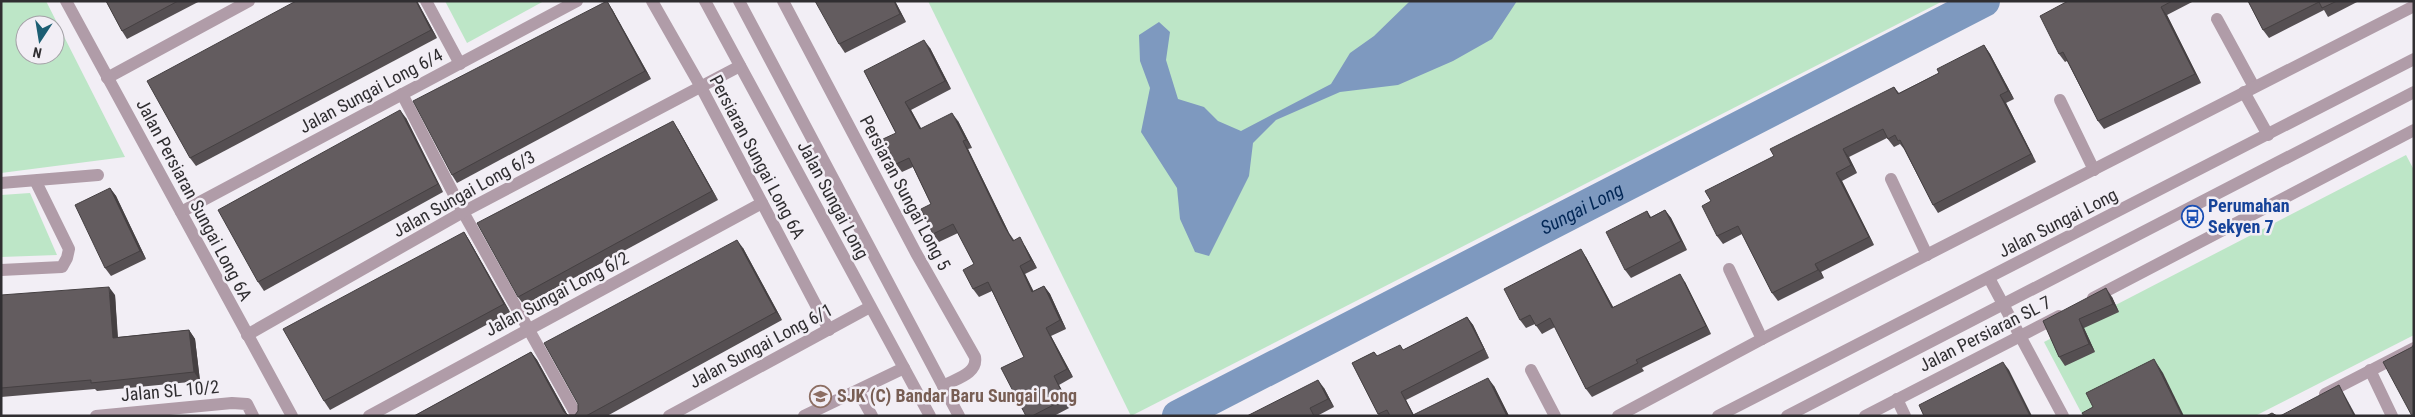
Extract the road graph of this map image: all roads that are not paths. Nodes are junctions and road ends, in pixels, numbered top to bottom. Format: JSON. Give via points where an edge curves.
{"nodes":[{"id":1,"x":66,"y":1,"type":"edge"},
{"id":2,"x":249,"y":1,"type":"edge"},
{"id":3,"x":426,"y":1,"type":"edge"},
{"id":4,"x":577,"y":1,"type":"edge"},
{"id":5,"x":652,"y":1,"type":"edge"},
{"id":6,"x":705,"y":1,"type":"edge"},
{"id":7,"x":739,"y":1,"type":"edge"},
{"id":8,"x":783,"y":1,"type":"edge"},
{"id":9,"x":2414,"y":6,"type":"edge"},
{"id":10,"x":2217,"y":19,"type":"dead end"},
{"id":11,"x":2414,"y":59,"type":"edge"},
{"id":12,"x":460,"y":64,"type":"junction"},
{"id":13,"x":740,"y":66,"type":"junction"},
{"id":14,"x":107,"y":78,"type":"junction"},
{"id":15,"x":701,"y":87,"type":"junction"},
{"id":16,"x":2249,"y":89,"type":"junction"},
{"id":17,"x":2414,"y":92,"type":"edge"},
{"id":18,"x":402,"y":94,"type":"junction"},
{"id":19,"x":2060,"y":100,"type":"dead end"},
{"id":20,"x":2413,"y":133,"type":"edge"},
{"id":21,"x":2268,"y":135,"type":"junction"},
{"id":22,"x":2094,"y":170,"type":"junction"},
{"id":23,"x":98,"y":175,"type":"dead end"},
{"id":24,"x":1891,"y":179,"type":"dead end"},
{"id":25,"x":36,"y":182,"type":"junction"},
{"id":26,"x":1,"y":183,"type":"edge"},
{"id":27,"x":762,"y":203,"type":"junction"},
{"id":28,"x":181,"y":212,"type":"junction"},
{"id":29,"x":463,"y":212,"type":"junction"},
{"id":30,"x":1927,"y":255,"type":"junction"},
{"id":31,"x":1729,"y":269,"type":"dead end"},
{"id":32,"x":1,"y":270,"type":"edge"},
{"id":33,"x":1989,"y":278,"type":"junction"},
{"id":34,"x":2002,"y":304,"type":"junction"},
{"id":35,"x":870,"y":307,"type":"junction"},
{"id":36,"x":528,"y":330,"type":"junction"},
{"id":37,"x":829,"y":330,"type":"junction"},
{"id":38,"x":247,"y":335,"type":"junction"},
{"id":39,"x":2020,"y":336,"type":"junction"},
{"id":40,"x":1762,"y":339,"type":"junction"},
{"id":41,"x":2414,"y":348,"type":"edge"},
{"id":42,"x":904,"y":368,"type":"junction"},
{"id":43,"x":1531,"y":370,"type":"dead end"},
{"id":44,"x":2370,"y":370,"type":"junction"},
{"id":45,"x":942,"y":386,"type":"junction"},
{"id":46,"x":858,"y":391,"type":"junction"},
{"id":47,"x":1897,"y":399,"type":"junction"},
{"id":48,"x":2310,"y":402,"type":"edge"},
{"id":49,"x":809,"y":415,"type":"edge"},
{"id":50,"x":96,"y":416,"type":"edge"},
{"id":51,"x":253,"y":416,"type":"edge"},
{"id":52,"x":292,"y":416,"type":"edge"},
{"id":53,"x":369,"y":416,"type":"edge"},
{"id":54,"x":576,"y":416,"type":"edge"},
{"id":55,"x":669,"y":416,"type":"edge"},
{"id":56,"x":872,"y":416,"type":"edge"},
{"id":57,"x":930,"y":416,"type":"edge"},
{"id":58,"x":960,"y":416,"type":"edge"},
{"id":59,"x":1555,"y":416,"type":"edge"},
{"id":60,"x":1618,"y":416,"type":"edge"},
{"id":61,"x":1718,"y":416,"type":"edge"},
{"id":62,"x":1787,"y":416,"type":"edge"},
{"id":63,"x":1865,"y":416,"type":"edge"},
{"id":64,"x":1906,"y":416,"type":"edge"},
{"id":65,"x":2063,"y":416,"type":"edge"},
{"id":66,"x":2392,"y":416,"type":"edge"}],
"edges":[{"from":1,"to":14,"type":"street","name":"Jalan Persiaran Sungai Long 6A"},
{"from":2,"to":14,"type":"street"},
{"from":3,"to":12,"type":"street"},
{"from":4,"to":12,"type":"street","name":"Jalan Sungai Long 6/4"},
{"from":5,"to":15,"type":"street","name":"Persiaran Sungai Long 6A"},
{"from":6,"to":13,"type":"street","name":"Jalan Sungai Long"},
{"from":7,"to":45,"type":"street","name":"Jalan Sungai Long"},
{"from":8,"to":45,"type":"street","name":"Persiaran Sungai Long 5","via":[[916,253],[975,357],[976,364],[972,370]]},
{"from":9,"to":16,"type":"street"},
{"from":10,"to":16,"type":"street"},
{"from":11,"to":21,"type":"street","name":"Jalan Sungai Long"},
{"from":12,"to":18,"type":"street","name":"Jalan Sungai Long 6/4"},
{"from":13,"to":15,"type":"street","name":"Jalan Sungai Long 6/3"},
{"from":13,"to":35,"type":"street","name":"Jalan Sungai Long"},
{"from":14,"to":28,"type":"street","name":"Jalan Persiaran Sungai Long 6A"},
{"from":15,"to":27,"type":"street","name":"Persiaran Sungai Long 6A"},
{"from":15,"to":29,"type":"street","name":"Jalan Sungai Long 6/3"},
{"from":16,"to":21,"type":"street"},
{"from":16,"to":22,"type":"street"},
{"from":17,"to":34,"type":"street"},
{"from":18,"to":28,"type":"street","name":"Jalan Sungai Long 6/4"},
{"from":18,"to":29,"type":"street"},
{"from":19,"to":22,"type":"street"},
{"from":20,"to":39,"type":"street","name":"Jalan Persiaran SL 7"},
{"from":21,"to":33,"type":"street","name":"Jalan Sungai Long"},
{"from":22,"to":30,"type":"street"},
{"from":23,"to":25,"type":"street"},
{"from":24,"to":30,"type":"street"},
{"from":25,"to":26,"type":"street"},
{"from":25,"to":32,"type":"street","via":[[69,249],[67,258],[62,267]]},
{"from":27,"to":36,"type":"street","name":"Jalan Sungai Long 6/2"},
{"from":27,"to":37,"type":"street","name":"Persiaran Sungai Long 6A"},
{"from":28,"to":38,"type":"street","name":"Jalan Persiaran Sungai Long 6A"},
{"from":29,"to":36,"type":"street"},
{"from":29,"to":38,"type":"street","name":"Jalan Sungai Long 6/3"},
{"from":30,"to":40,"type":"street"},
{"from":31,"to":40,"type":"street"},
{"from":33,"to":34,"type":"street"},
{"from":33,"to":61,"type":"street","name":"Jalan Sungai Long"},
{"from":34,"to":39,"type":"street"},
{"from":34,"to":62,"type":"street"},
{"from":35,"to":37,"type":"street","name":"Jalan Sungai Long 6/1"},
{"from":35,"to":42,"type":"street","name":"Jalan Sungai Long"},
{"from":36,"to":53,"type":"street","name":"Jalan Sungai Long 6/2"},
{"from":36,"to":54,"type":"street"},
{"from":37,"to":55,"type":"street","name":"Jalan Sungai Long 6/1"},
{"from":38,"to":52,"type":"street","name":"Jalan Persiaran Sungai Long 6A"},
{"from":39,"to":47,"type":"street","name":"Jalan Persiaran SL 7"},
{"from":39,"to":65,"type":"street"},
{"from":40,"to":60,"type":"street"},
{"from":41,"to":44,"type":"street"},
{"from":42,"to":46,"type":"street"},
{"from":42,"to":57,"type":"street","name":"Jalan Sungai Long"},
{"from":43,"to":59,"type":"street"},
{"from":44,"to":48,"type":"street"},
{"from":44,"to":66,"type":"street"},
{"from":45,"to":58,"type":"street","name":"Jalan Sungai Long"},
{"from":46,"to":49,"type":"street"},
{"from":46,"to":56,"type":"street"},
{"from":47,"to":63,"type":"street","name":"Jalan Persiaran SL 7"},
{"from":47,"to":64,"type":"street"},
{"from":50,"to":51,"type":"street","name":"Jalan SL 10/2","via":[[232,403],[247,404]]}]}
